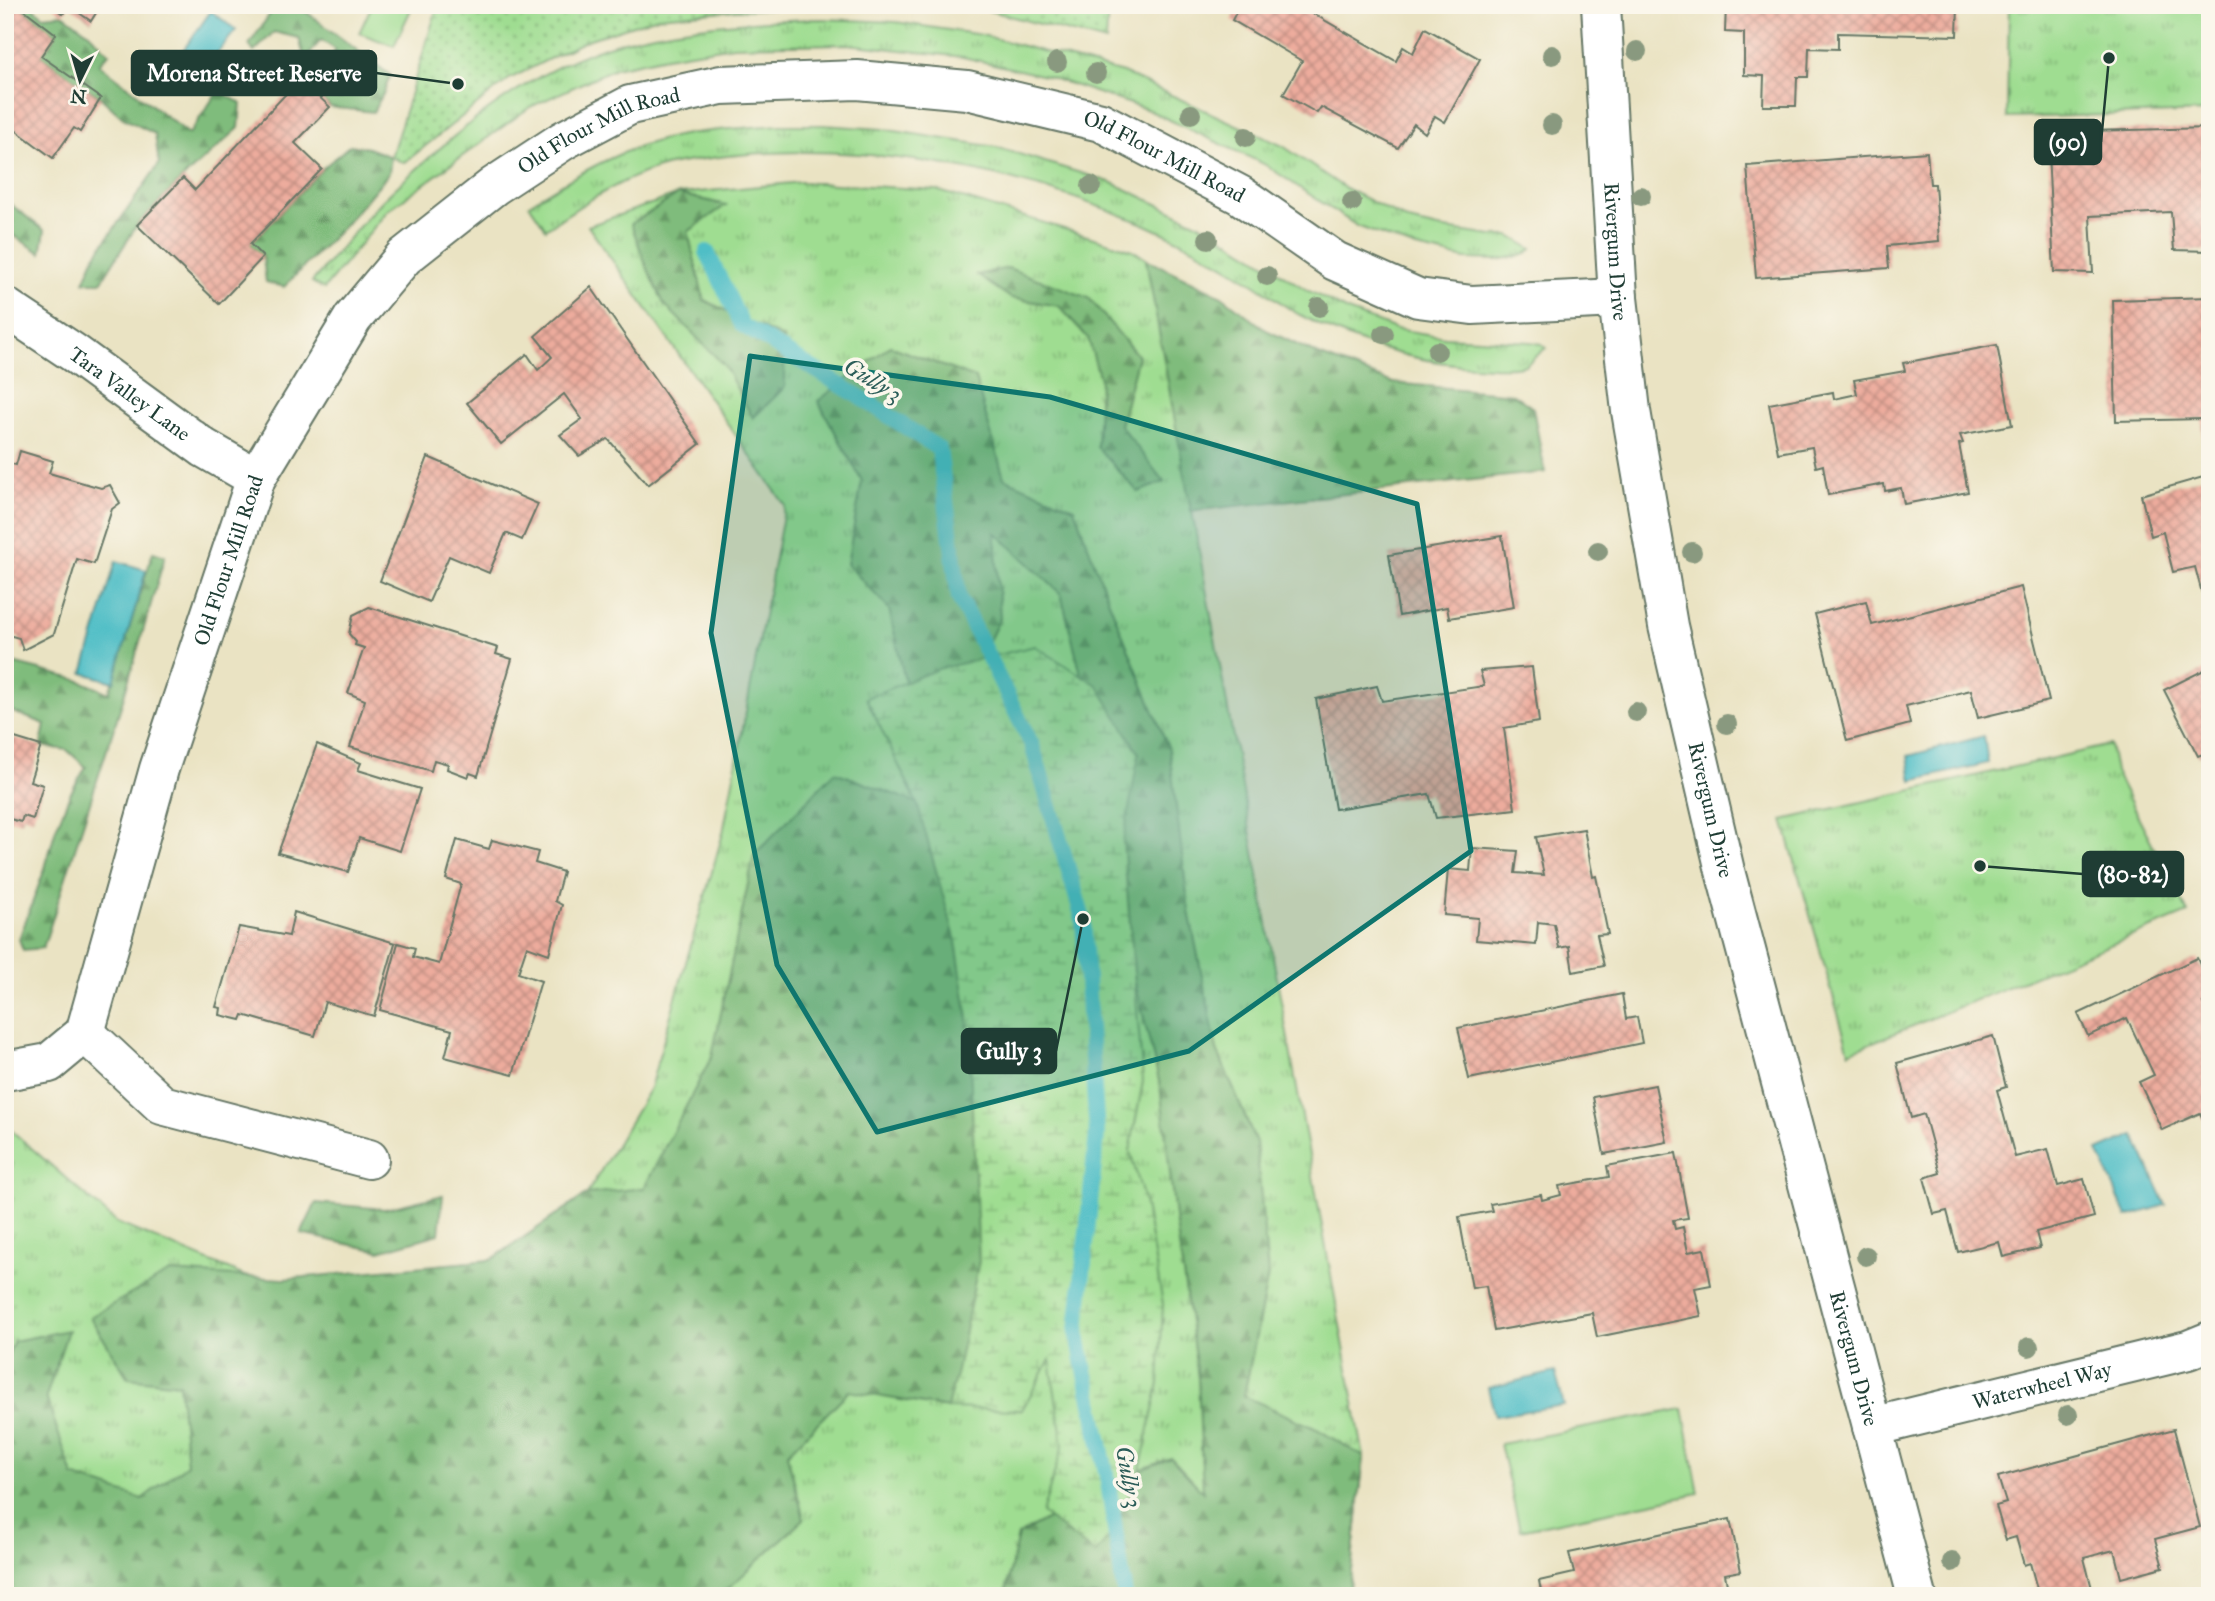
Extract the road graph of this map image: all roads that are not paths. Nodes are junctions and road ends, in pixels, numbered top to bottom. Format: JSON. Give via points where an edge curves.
{"nodes":[{"id":1,"x":1601,"y":5,"type":"edge"},
{"id":2,"x":1618,"y":298,"type":"junction"},
{"id":3,"x":5,"y":307,"type":"edge"},
{"id":4,"x":256,"y":478,"type":"junction"},
{"id":5,"x":85,"y":1033,"type":"junction"},
{"id":6,"x":5,"y":1070,"type":"edge"},
{"id":7,"x":369,"y":1159,"type":"dead end"},
{"id":8,"x":2210,"y":1341,"type":"edge"},
{"id":9,"x":1872,"y":1427,"type":"junction"},
{"id":10,"x":1917,"y":1596,"type":"edge"}],
"edges":[{"from":1,"to":2,"type":"street","name":"Rivergum Drive"},
{"from":2,"to":4,"type":"street","name":"Old Flour Mill Road","via":[[1472,305],[1418,298],[1335,261],[1240,195],[1101,122],[1069,114],[967,90],[857,80],[721,85],[630,104],[494,186],[404,257],[353,318]]},
{"from":2,"to":9,"type":"street","name":"Rivergum Drive","via":[[1631,411],[1668,626],[1725,871]]},
{"from":3,"to":4,"type":"street","name":"Tara Valley Lane","via":[[204,448]]},
{"from":4,"to":5,"type":"street","name":"Old Flour Mill Road","via":[[159,769]]},
{"from":5,"to":6,"type":"street","via":[[49,1063]]},
{"from":5,"to":7,"type":"street","via":[[162,1105]]},
{"from":8,"to":9,"type":"street","name":"Waterwheel Way"},
{"from":9,"to":10,"type":"street","name":"Rivergum Drive"}]}
